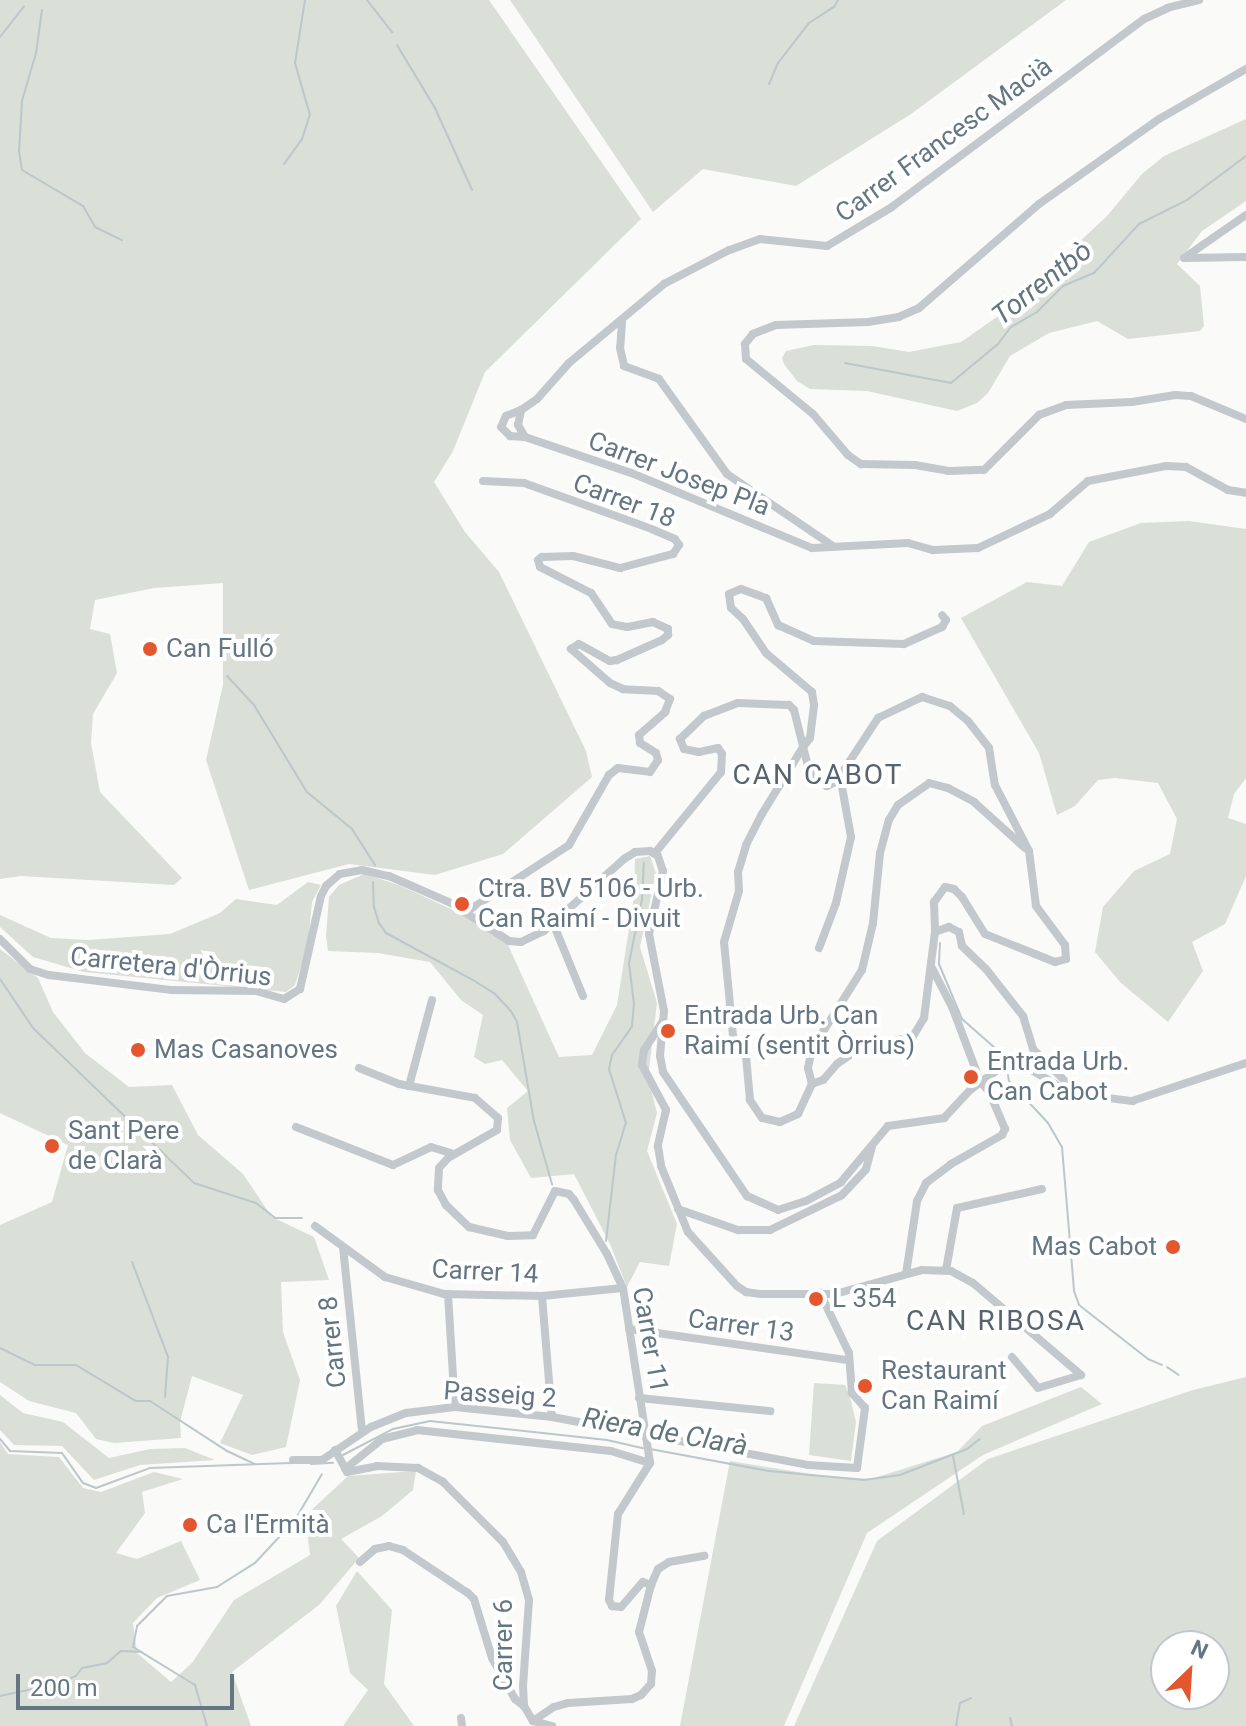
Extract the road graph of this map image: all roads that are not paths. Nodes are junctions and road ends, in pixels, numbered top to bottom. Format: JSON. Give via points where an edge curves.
{"nodes":[{"id":1,"x":1199,"y":0,"type":"edge"},
{"id":2,"x":1246,"y":69,"type":"edge"},
{"id":3,"x":1246,"y":215,"type":"edge"},
{"id":4,"x":1246,"y":257,"type":"edge"},
{"id":5,"x":622,"y":322,"type":"junction"},
{"id":6,"x":521,"y":410,"type":"junction"},
{"id":7,"x":1246,"y":419,"type":"edge"},
{"id":8,"x":525,"y":437,"type":"junction"},
{"id":9,"x":483,"y":481,"type":"dead end"},
{"id":10,"x":1246,"y":493,"type":"edge"},
{"id":11,"x":833,"y":546,"type":"junction"},
{"id":12,"x":942,"y":615,"type":"dead end"},
{"id":13,"x":803,"y":747,"type":"junction"},
{"id":14,"x":840,"y":776,"type":"junction"},
{"id":15,"x":1029,"y":851,"type":"junction"},
{"id":16,"x":655,"y":853,"type":"junction"},
{"id":17,"x":466,"y":912,"type":"junction"},
{"id":18,"x":553,"y":923,"type":"junction"},
{"id":19,"x":935,"y":932,"type":"junction"},
{"id":20,"x":0,"y":939,"type":"edge"},
{"id":21,"x":819,"y":948,"type":"dead end"},
{"id":22,"x":932,"y":967,"type":"junction"},
{"id":23,"x":583,"y":996,"type":"dead end"},
{"id":24,"x":432,"y":1000,"type":"dead end"},
{"id":25,"x":663,"y":1021,"type":"junction"},
{"id":26,"x":1246,"y":1063,"type":"edge"},
{"id":27,"x":359,"y":1068,"type":"dead end"},
{"id":28,"x":980,"y":1081,"type":"junction"},
{"id":29,"x":812,"y":1084,"type":"junction"},
{"id":30,"x":409,"y":1086,"type":"junction"},
{"id":31,"x":1079,"y":1095,"type":"junction"},
{"id":32,"x":296,"y":1127,"type":"dead end"},
{"id":33,"x":875,"y":1139,"type":"junction"},
{"id":34,"x":454,"y":1154,"type":"junction"},
{"id":35,"x":1042,"y":1189,"type":"dead end"},
{"id":36,"x":677,"y":1209,"type":"junction"},
{"id":37,"x":315,"y":1226,"type":"dead end"},
{"id":38,"x":343,"y":1247,"type":"junction"},
{"id":39,"x":946,"y":1270,"type":"junction"},
{"id":40,"x":906,"y":1274,"type":"junction"},
{"id":41,"x":623,"y":1288,"type":"junction"},
{"id":42,"x":820,"y":1293,"type":"junction"},
{"id":43,"x":448,"y":1294,"type":"junction"},
{"id":44,"x":542,"y":1296,"type":"junction"},
{"id":45,"x":629,"y":1329,"type":"junction"},
{"id":46,"x":1012,"y":1357,"type":"dead end"},
{"id":47,"x":848,"y":1360,"type":"junction"},
{"id":48,"x":639,"y":1398,"type":"junction"},
{"id":49,"x":455,"y":1407,"type":"junction"},
{"id":50,"x":770,"y":1411,"type":"dead end"},
{"id":51,"x":552,"y":1417,"type":"junction"},
{"id":52,"x":362,"y":1432,"type":"junction"},
{"id":53,"x":645,"y":1433,"type":"junction"},
{"id":54,"x":335,"y":1450,"type":"junction"},
{"id":55,"x":293,"y":1460,"type":"dead end"},
{"id":56,"x":650,"y":1463,"type":"junction"},
{"id":57,"x":345,"y":1469,"type":"junction"},
{"id":58,"x":704,"y":1556,"type":"dead end"},
{"id":59,"x":360,"y":1562,"type":"dead end"},
{"id":60,"x":651,"y":1585,"type":"junction"},
{"id":61,"x":524,"y":1706,"type":"junction"},
{"id":62,"x":533,"y":1721,"type":"junction"},
{"id":63,"x":552,"y":1726,"type":"edge"}],
"edges":[{"from":1,"to":5,"type":"street","name":"Carrer Francesc Macià","via":[[1144,19],[860,228],[827,246],[760,239],[729,250],[664,284]]},
{"from":2,"to":7,"type":"street","via":[[1159,119],[1039,204],[919,308],[869,322],[776,325],[753,334],[745,344],[746,359],[821,420],[861,464],[984,470],[1039,415],[1066,405],[1191,396]]},
{"from":3,"to":4,"type":"street","via":[[1184,258]]},
{"from":5,"to":6,"type":"street","name":"Carrer Francesc Macià"},
{"from":5,"to":11,"type":"street","via":[[624,366],[659,379],[727,474]]},
{"from":6,"to":8,"type":"street","via":[[518,425]]},
{"from":6,"to":8,"type":"street","via":[[506,416],[501,427],[510,436]]},
{"from":8,"to":11,"type":"street","name":"Carrer Josep Pla","via":[[634,474],[812,548]]},
{"from":9,"to":17,"type":"street","name":"Carrer 18","via":[[524,483],[652,529],[679,545],[673,554],[620,568],[573,556],[538,560],[540,567],[591,593],[612,624],[653,622],[668,629],[662,640],[617,660],[579,644],[571,649],[610,683],[658,691],[670,699],[669,705],[639,735],[640,743],[656,753],[655,767],[650,772],[618,768],[569,845]]},
{"from":10,"to":11,"type":"street","name":"Carrer Josep Pla","via":[[1228,490],[1186,467],[1166,466],[1088,481],[1040,520],[978,548],[933,550],[908,543]]},
{"from":12,"to":13,"type":"street","via":[[942,627],[904,644],[814,641],[778,625],[766,598],[741,589],[729,594],[731,608],[766,653],[812,692],[813,720]]},
{"from":13,"to":14,"type":"street","via":[[816,781],[827,786]]},
{"from":13,"to":16,"type":"street","via":[[794,710],[781,702],[738,703],[704,716],[680,739],[684,749],[718,748],[721,772]]},
{"from":13,"to":29,"type":"street","via":[[746,845],[724,942],[734,1046],[746,1056],[750,1100],[762,1118],[780,1122],[798,1114]]},
{"from":14,"to":15,"type":"street","via":[[878,718],[922,697],[950,706],[989,748],[995,785]]},
{"from":14,"to":21,"type":"street","via":[[851,837]]},
{"from":15,"to":19,"type":"street","via":[[1036,906],[1065,945],[1066,959],[1055,962],[985,934],[962,897],[945,887],[934,902]]},
{"from":15,"to":29,"type":"street","via":[[974,802],[948,788],[929,783],[898,805],[880,853],[862,970],[812,1049]]},
{"from":16,"to":18,"type":"street","name":"Carretera d'Òrrius","via":[[630,854]]},
{"from":16,"to":25,"type":"street","via":[[663,879],[649,934]]},
{"from":17,"to":18,"type":"street","name":"Carretera d'Òrrius","via":[[514,942],[535,938]]},
{"from":17,"to":20,"type":"street","name":"Carretera d'Òrrius","via":[[378,872],[340,874],[321,896],[300,989],[284,999],[256,991],[172,990],[49,975],[30,969]]},
{"from":18,"to":23,"type":"street"},
{"from":19,"to":22,"type":"street"},
{"from":19,"to":31,"type":"street","via":[[949,927],[959,932],[962,946],[1023,1016],[1033,1049]]},
{"from":22,"to":28,"type":"street"},
{"from":22,"to":29,"type":"street","via":[[924,1018],[913,1036],[856,1051]]},
{"from":24,"to":30,"type":"street"},
{"from":25,"to":33,"type":"street","via":[[660,1056],[667,1079],[754,1202],[785,1209],[829,1189],[849,1176]]},
{"from":25,"to":36,"type":"street","via":[[644,1050],[642,1065],[666,1110],[658,1155]]},
{"from":26,"to":31,"type":"street","via":[[1132,1101]]},
{"from":27,"to":30,"type":"street"},
{"from":28,"to":31,"type":"street","via":[[999,1069],[1025,1066]]},
{"from":28,"to":33,"type":"street","via":[[944,1118],[895,1123]]},
{"from":28,"to":40,"type":"street","via":[[1005,1129],[926,1183],[917,1201]]},
{"from":30,"to":34,"type":"street","via":[[475,1098],[498,1118],[497,1130]]},
{"from":32,"to":34,"type":"street","via":[[393,1165],[431,1147]]},
{"from":33,"to":36,"type":"street","via":[[866,1169],[842,1195],[770,1230],[738,1230]]},
{"from":34,"to":41,"type":"street","name":"Carrer 11","via":[[439,1168],[438,1190],[469,1227],[508,1236],[533,1235],[550,1196],[563,1191],[589,1223]]},
{"from":35,"to":39,"type":"street","via":[[957,1208]]},
{"from":36,"to":42,"type":"street","via":[[688,1232],[746,1292]]},
{"from":37,"to":38,"type":"street","name":"Carrer 14"},
{"from":38,"to":43,"type":"street","name":"Carrer 14","via":[[385,1277]]},
{"from":38,"to":52,"type":"street","name":"Carrer 8"},
{"from":39,"to":40,"type":"street"},
{"from":39,"to":46,"type":"street","via":[[973,1283],[1081,1375],[1038,1388]]},
{"from":40,"to":42,"type":"street","via":[[835,1294]]},
{"from":41,"to":44,"type":"street","name":"Carrer 14"},
{"from":41,"to":45,"type":"street","name":"Carrer 11"},
{"from":42,"to":47,"type":"street"},
{"from":43,"to":44,"type":"street","name":"Carrer 14"},
{"from":43,"to":49,"type":"street"},
{"from":44,"to":51,"type":"street"},
{"from":45,"to":47,"type":"street","name":"Carrer 13"},
{"from":45,"to":48,"type":"street","name":"Carrer 11"},
{"from":47,"to":53,"type":"street","name":"Passeig 2","via":[[852,1393],[865,1408],[857,1468],[808,1465]]},
{"from":48,"to":50,"type":"street"},
{"from":48,"to":53,"type":"street","name":"Carrer 11"},
{"from":49,"to":51,"type":"street","name":"Passeig 2"},
{"from":49,"to":52,"type":"street","name":"Passeig 2","via":[[406,1413]]},
{"from":51,"to":53,"type":"street","name":"Passeig 2"},
{"from":52,"to":54,"type":"street","name":"Passeig 2"},
{"from":53,"to":56,"type":"street","name":"Carrer 11"},
{"from":54,"to":55,"type":"street","name":"Passeig 2","via":[[322,1460]]},
{"from":54,"to":57,"type":"street"},
{"from":56,"to":57,"type":"street","via":[[611,1451],[417,1430],[382,1439]]},
{"from":56,"to":60,"type":"street","via":[[618,1514],[609,1600],[621,1607],[643,1582]]},
{"from":57,"to":61,"type":"street","name":"Carrer 6","via":[[418,1468],[455,1492],[503,1542],[521,1572],[529,1600]]},
{"from":58,"to":60,"type":"street","via":[[669,1562],[658,1569]]},
{"from":59,"to":61,"type":"street","via":[[375,1549],[403,1550],[468,1593],[492,1658]]},
{"from":60,"to":62,"type":"street","via":[[639,1632],[651,1684],[632,1699],[568,1703]]},
{"from":61,"to":62,"type":"street","name":"Carrer 6"},
{"from":62,"to":63,"type":"street"}]}
